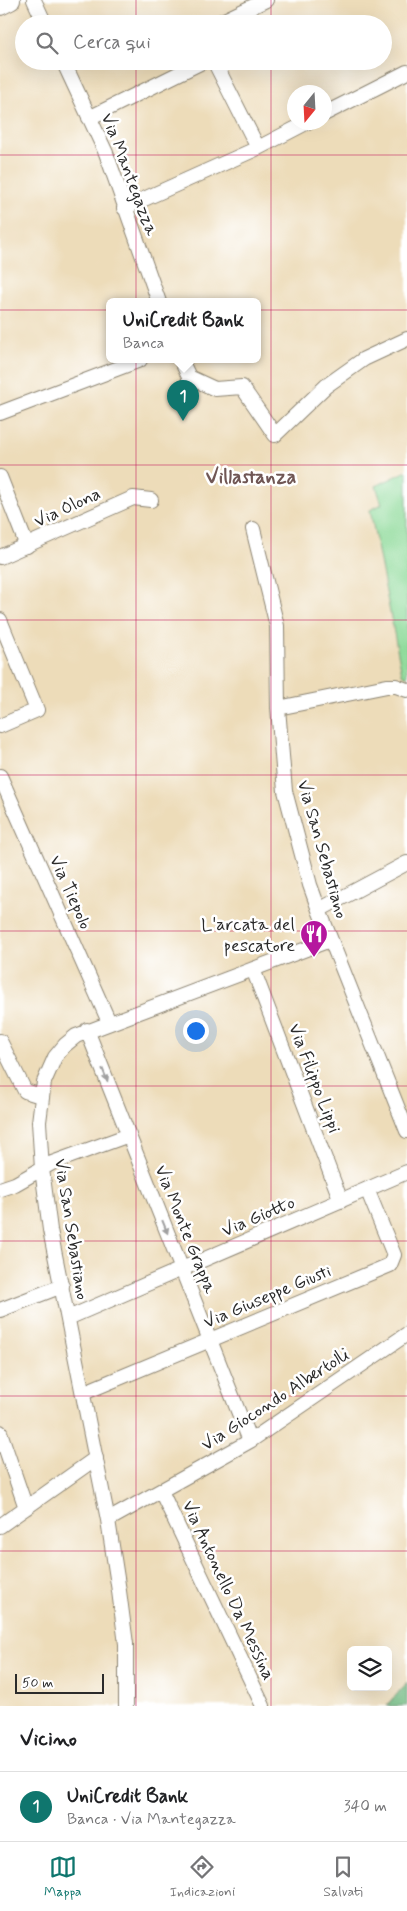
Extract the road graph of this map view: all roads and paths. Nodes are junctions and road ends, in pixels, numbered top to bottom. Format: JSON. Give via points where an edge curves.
{"nodes":[{"id":1,"x":10,"y":0,"type":"edge"},
{"id":2,"x":34,"y":0,"type":"edge"},
{"id":3,"x":266,"y":0,"type":"edge"},
{"id":4,"x":0,"y":5,"type":"edge"},
{"id":5,"x":41,"y":15,"type":"edge"},
{"id":6,"x":235,"y":15,"type":"edge"},
{"id":7,"x":67,"y":70,"type":"edge"},
{"id":8,"x":186,"y":70,"type":"edge"},
{"id":9,"x":219,"y":70,"type":"edge"},
{"id":10,"x":407,"y":72,"type":"edge"},
{"id":11,"x":332,"y":110,"type":"edge"},
{"id":12,"x":89,"y":118,"type":"junction"},
{"id":13,"x":293,"y":130,"type":"edge"},
{"id":14,"x":258,"y":148,"type":"junction"},
{"id":15,"x":124,"y":208,"type":"junction"},
{"id":16,"x":158,"y":298,"type":"edge"},
{"id":17,"x":407,"y":339,"type":"edge"},
{"id":18,"x":132,"y":363,"type":"edge"},
{"id":19,"x":182,"y":363,"type":"edge"},
{"id":20,"x":0,"y":413,"type":"edge"},
{"id":21,"x":0,"y":477,"type":"edge"},
{"id":22,"x":151,"y":500,"type":"dead end"},
{"id":23,"x":254,"y":530,"type":"dead end"},
{"id":24,"x":27,"y":546,"type":"junction"},
{"id":25,"x":0,"y":557,"type":"edge"},
{"id":26,"x":0,"y":620,"type":"edge"},
{"id":27,"x":407,"y":690,"type":"edge"},
{"id":28,"x":278,"y":708,"type":"junction"},
{"id":29,"x":0,"y":726,"type":"edge"},
{"id":30,"x":0,"y":776,"type":"edge"},
{"id":31,"x":407,"y":863,"type":"edge"},
{"id":32,"x":319,"y":910,"type":"junction"},
{"id":33,"x":330,"y":940,"type":"junction"},
{"id":34,"x":253,"y":969,"type":"junction"},
{"id":35,"x":109,"y":1022,"type":"junction"},
{"id":36,"x":88,"y":1030,"type":"junction"},
{"id":37,"x":0,"y":1041,"type":"edge"},
{"id":38,"x":41,"y":1096,"type":"junction"},
{"id":39,"x":407,"y":1131,"type":"edge"},
{"id":40,"x":129,"y":1135,"type":"junction"},
{"id":41,"x":42,"y":1169,"type":"junction"},
{"id":42,"x":407,"y":1172,"type":"edge"},
{"id":43,"x":0,"y":1189,"type":"edge"},
{"id":44,"x":367,"y":1190,"type":"junction"},
{"id":45,"x":341,"y":1201,"type":"junction"},
{"id":46,"x":182,"y":1269,"type":"junction"},
{"id":47,"x":62,"y":1286,"type":"junction"},
{"id":48,"x":0,"y":1310,"type":"edge"},
{"id":49,"x":68,"y":1318,"type":"junction"},
{"id":50,"x":407,"y":1334,"type":"edge"},
{"id":51,"x":210,"y":1340,"type":"junction"},
{"id":52,"x":83,"y":1393,"type":"junction"},
{"id":53,"x":0,"y":1432,"type":"edge"},
{"id":54,"x":250,"y":1441,"type":"junction"},
{"id":55,"x":96,"y":1458,"type":"junction"},
{"id":56,"x":161,"y":1491,"type":"junction"},
{"id":57,"x":26,"y":1508,"type":"junction"},
{"id":58,"x":108,"y":1520,"type":"junction"},
{"id":59,"x":0,"y":1526,"type":"edge"},
{"id":60,"x":126,"y":1706,"type":"edge"},
{"id":61,"x":263,"y":1706,"type":"edge"}],
"edges":[{"from":1,"to":4,"type":"street"},
{"from":2,"to":5,"type":"street"},
{"from":3,"to":6,"type":"street"},
{"from":7,"to":12,"type":"street","name":"Via Mantegazza"},
{"from":8,"to":12,"type":"street"},
{"from":9,"to":14,"type":"street"},
{"from":10,"to":11,"type":"street"},
{"from":12,"to":15,"type":"street","name":"Via Mantegazza","via":[[106,153]]},
{"from":13,"to":14,"type":"street"},
{"from":14,"to":15,"type":"street"},
{"from":15,"to":16,"type":"street","name":"Via Mantegazza"},
{"from":17,"to":19,"type":"street","via":[[364,359],[326,386],[274,435],[242,387],[215,389],[189,377]]},
{"from":18,"to":20,"type":"street"},
{"from":21,"to":24,"type":"street"},
{"from":22,"to":24,"type":"street","name":"Via Olona","via":[[134,498]]},
{"from":23,"to":28,"type":"street","name":"Via San Sebastiano","via":[[277,626]]},
{"from":24,"to":25,"type":"street","name":"Via Olona"},
{"from":26,"to":29,"type":"street","via":[[37,710]]},
{"from":27,"to":28,"type":"street","via":[[387,686]]},
{"from":28,"to":32,"type":"street","name":"Via San Sebastiano","via":[[285,791]]},
{"from":30,"to":35,"type":"street","name":"Via Tiepolo"},
{"from":31,"to":32,"type":"street"},
{"from":32,"to":33,"type":"street","name":"Via San Sebastiano"},
{"from":33,"to":34,"type":"street","name":"Via San Sebastiano"},
{"from":33,"to":39,"type":"street"},
{"from":34,"to":35,"type":"street","name":"Via San Sebastiano"},
{"from":34,"to":45,"type":"street","name":"Via Filippo Lippi"},
{"from":35,"to":36,"type":"street","name":"Via San Sebastiano"},
{"from":36,"to":38,"type":"street","name":"Via San Sebastiano","via":[[70,1040],[54,1057]]},
{"from":36,"to":40,"type":"street","name":"Via Monte Grappa","one_way":true},
{"from":37,"to":38,"type":"street","via":[[23,1088]]},
{"from":38,"to":41,"type":"street","name":"Via San Sebastiano"},
{"from":40,"to":41,"type":"street"},
{"from":40,"to":46,"type":"street","name":"Via Monte Grappa","one_way":true},
{"from":41,"to":43,"type":"street"},
{"from":41,"to":47,"type":"street","name":"Via San Sebastiano"},
{"from":42,"to":44,"type":"street","name":"Via Giotto"},
{"from":44,"to":45,"type":"street","name":"Via Giotto"},
{"from":44,"to":51,"type":"street","name":"Via Giuseppe Giusti","via":[[394,1255],[390,1265]]},
{"from":45,"to":46,"type":"street","name":"Via Giotto"},
{"from":46,"to":49,"type":"street","name":"Via Giotto"},
{"from":46,"to":51,"type":"street","name":"Via Monte Grappa"},
{"from":47,"to":48,"type":"street"},
{"from":47,"to":49,"type":"street","name":"Via San Sebastiano"},
{"from":49,"to":52,"type":"street","name":"Via San Sebastiano"},
{"from":50,"to":54,"type":"street","name":"Via Giocondo Albertolli"},
{"from":51,"to":52,"type":"street","name":"Via Giuseppe Giusti"},
{"from":51,"to":54,"type":"street","name":"Via Monte Grappa"},
{"from":52,"to":55,"type":"street","name":"Via San Sebastiano"},
{"from":53,"to":57,"type":"street"},
{"from":54,"to":56,"type":"street","name":"Via Giocondo Albertolli"},
{"from":55,"to":57,"type":"street"},
{"from":55,"to":58,"type":"street","name":"Via San Sebastiano"},
{"from":56,"to":58,"type":"street","name":"Via Giocondo Albertolli"},
{"from":56,"to":61,"type":"street","name":"Via Antonello Da Messina"},
{"from":57,"to":59,"type":"street"},
{"from":58,"to":60,"type":"street","name":"Via San Sebastiano","via":[[126,1644]]}]}
